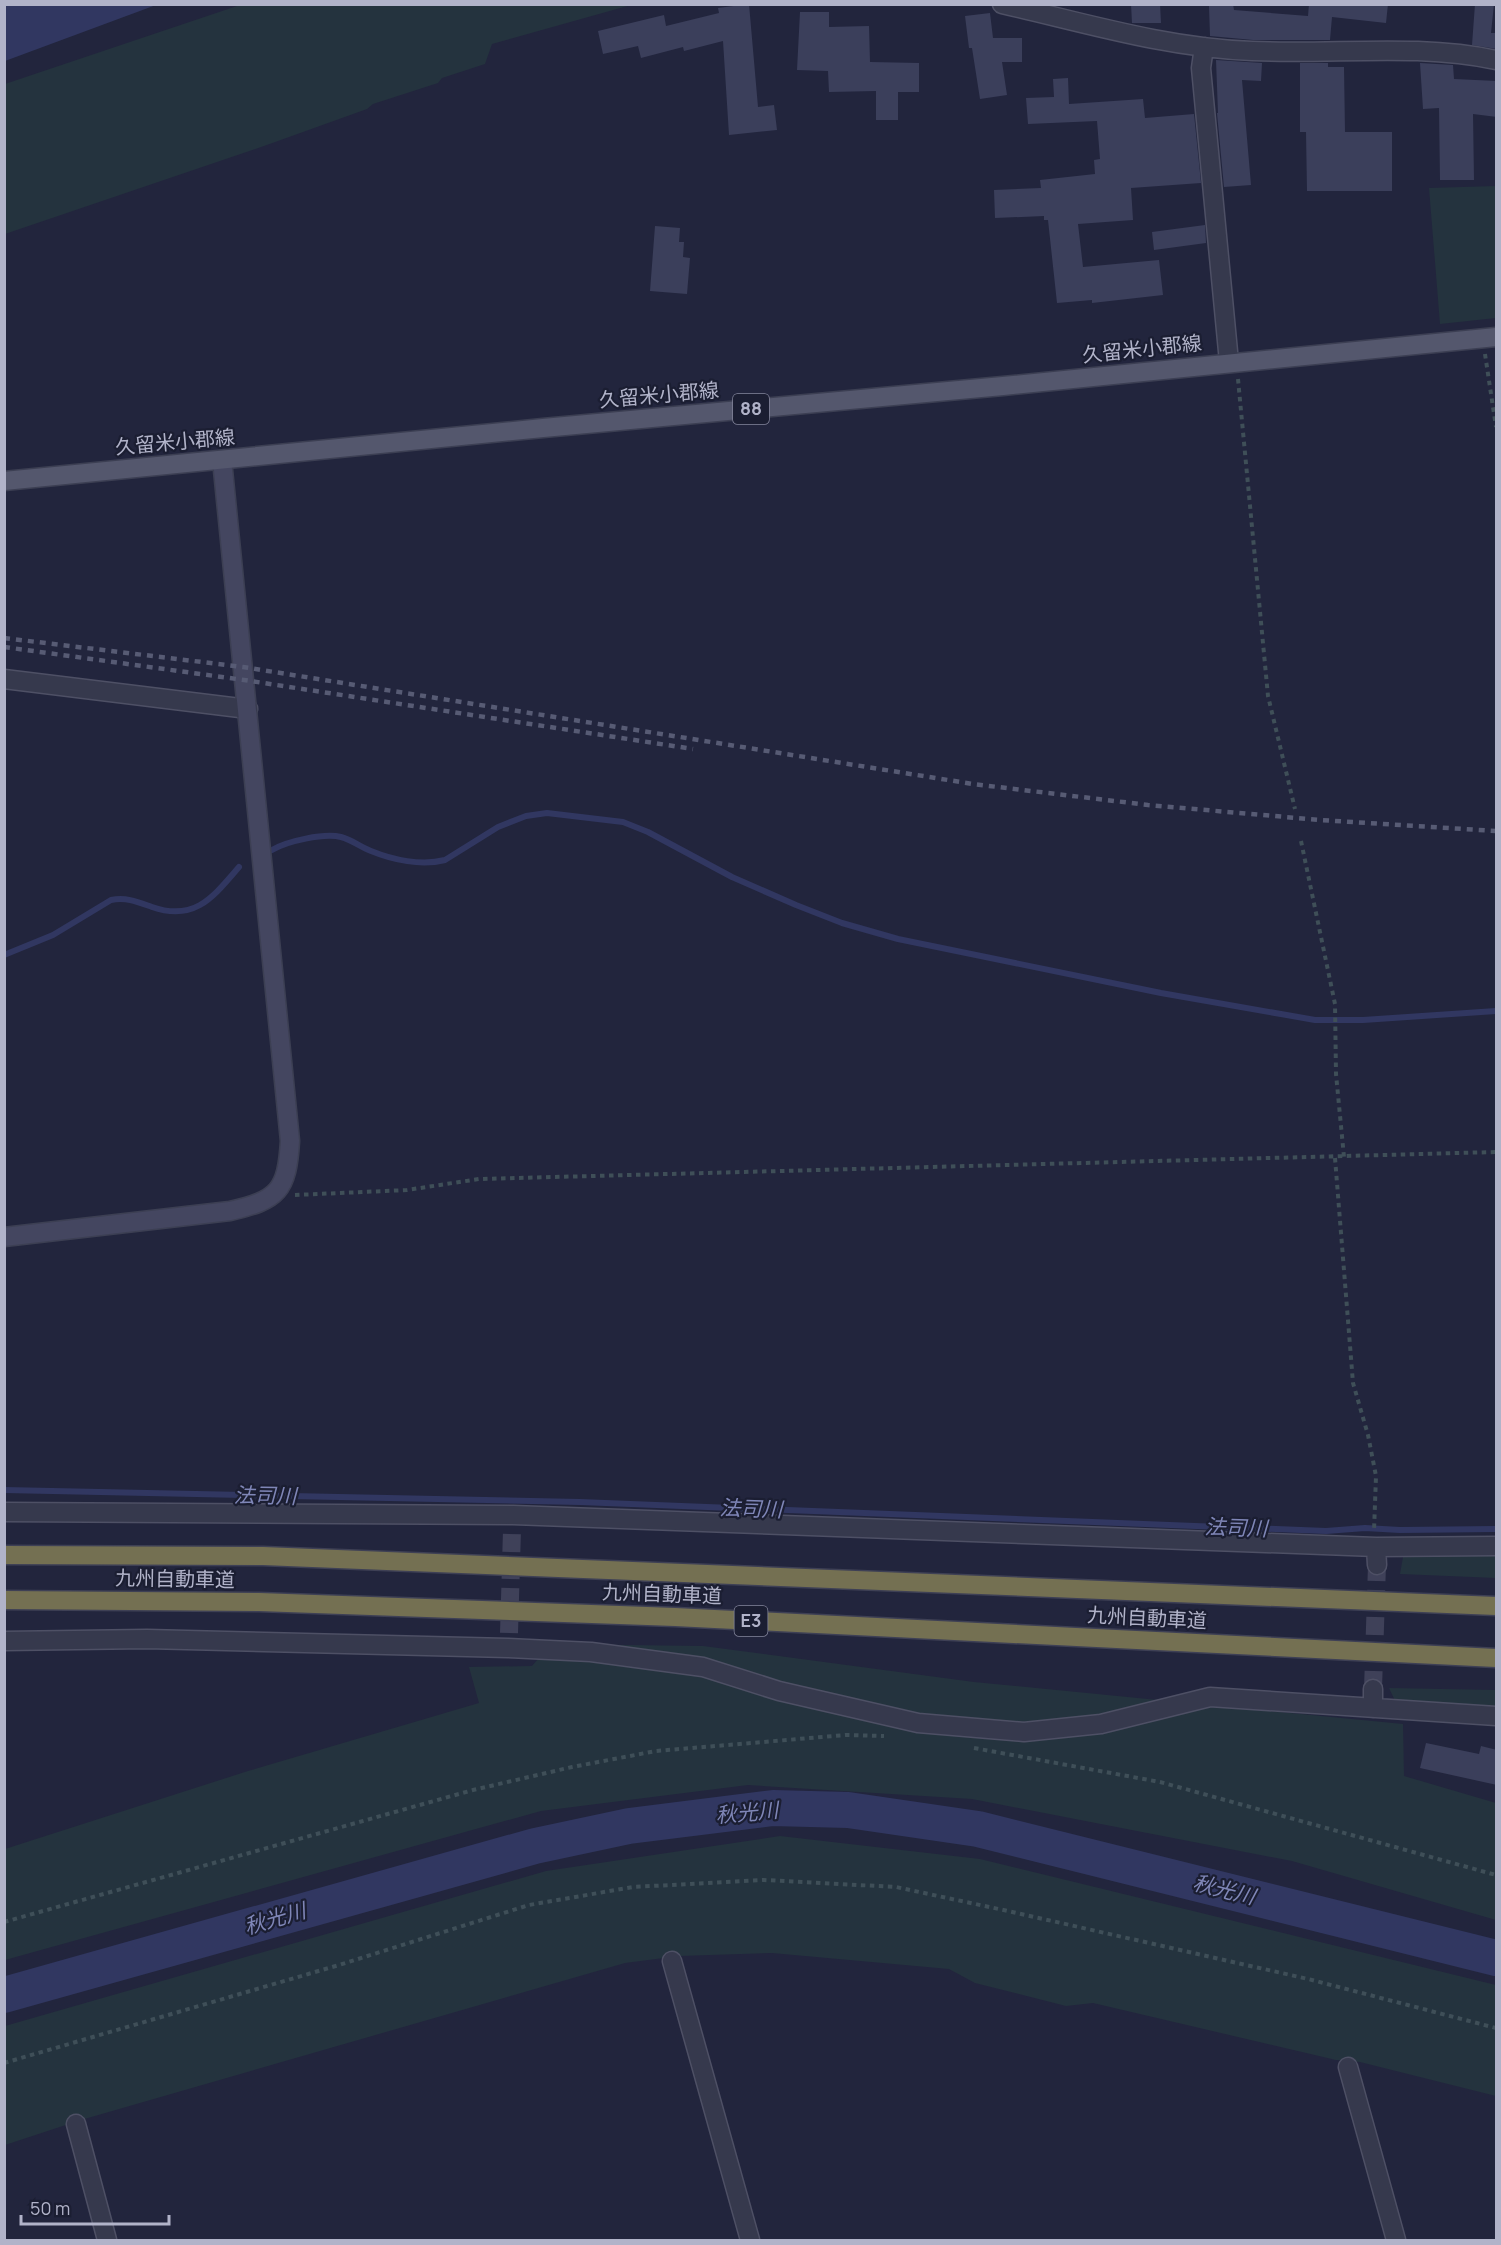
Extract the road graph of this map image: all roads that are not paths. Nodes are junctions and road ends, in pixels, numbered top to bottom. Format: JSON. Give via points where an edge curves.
{"nodes":[{"id":1,"x":1002,"y":4,"type":"edge"},
{"id":2,"x":1204,"y":47,"type":"junction"},
{"id":3,"x":1497,"y":60,"type":"edge"},
{"id":4,"x":1490,"y":338,"type":"edge"},
{"id":5,"x":1229,"y":362,"type":"junction"},
{"id":6,"x":222,"y":460,"type":"junction"},
{"id":7,"x":4,"y":480,"type":"edge"},
{"id":8,"x":4,"y":679,"type":"edge"},
{"id":9,"x":248,"y":709,"type":"junction"},
{"id":10,"x":4,"y":1237,"type":"edge"},
{"id":11,"x":4,"y":1512,"type":"edge"},
{"id":12,"x":1497,"y":1546,"type":"edge"},
{"id":13,"x":1376,"y":1547,"type":"junction"},
{"id":14,"x":4,"y":1555,"type":"edge"},
{"id":15,"x":1377,"y":1565,"type":"tunnel mouth"},
{"id":16,"x":4,"y":1600,"type":"edge"},
{"id":17,"x":1497,"y":1606,"type":"edge"},
{"id":18,"x":4,"y":1641,"type":"edge"},
{"id":19,"x":1497,"y":1658,"type":"edge"},
{"id":20,"x":1373,"y":1689,"type":"tunnel mouth"},
{"id":21,"x":1373,"y":1708,"type":"junction"},
{"id":22,"x":1497,"y":1716,"type":"edge"},
{"id":23,"x":672,"y":1961,"type":"dead end"},
{"id":24,"x":1348,"y":2067,"type":"dead end"},
{"id":25,"x":75,"y":2124,"type":"dead end"},
{"id":26,"x":107,"y":2241,"type":"edge"},
{"id":27,"x":750,"y":2241,"type":"edge"},
{"id":28,"x":1396,"y":2241,"type":"edge"}],
"edges":[{"from":1,"to":2,"type":"street"},
{"from":2,"to":3,"type":"street","via":[[1463,53]]},
{"from":2,"to":5,"type":"street","via":[[1201,68]]},
{"from":4,"to":5,"type":"main road","name":"久留米小郡線","number":"88"},
{"from":5,"to":6,"type":"main road","name":"久留米小郡線","number":"88"},
{"from":6,"to":7,"type":"main road","name":"久留米小郡線","number":"88"},
{"from":6,"to":9,"type":"street"},
{"from":8,"to":9,"type":"street"},
{"from":9,"to":10,"type":"street","via":[[290,1141],[289,1165],[274,1196],[260,1204],[230,1211]]},
{"from":11,"to":13,"type":"street"},
{"from":12,"to":13,"type":"street"},
{"from":13,"to":15,"type":"street"},
{"from":14,"to":17,"type":"highway","name":"九州自動車道","via":[[262,1556]]},
{"from":16,"to":19,"type":"highway","name":"九州自動車道","number":"E3","via":[[259,1602],[675,1617]]},
{"from":18,"to":21,"type":"street","via":[[508,1641],[703,1667],[779,1691],[895,1718],[979,1730],[1024,1732],[1101,1724],[1210,1697]]},
{"from":20,"to":21,"type":"street"},
{"from":21,"to":22,"type":"street"},
{"from":23,"to":27,"type":"street"},
{"from":24,"to":28,"type":"street"},
{"from":25,"to":26,"type":"street"}]}
